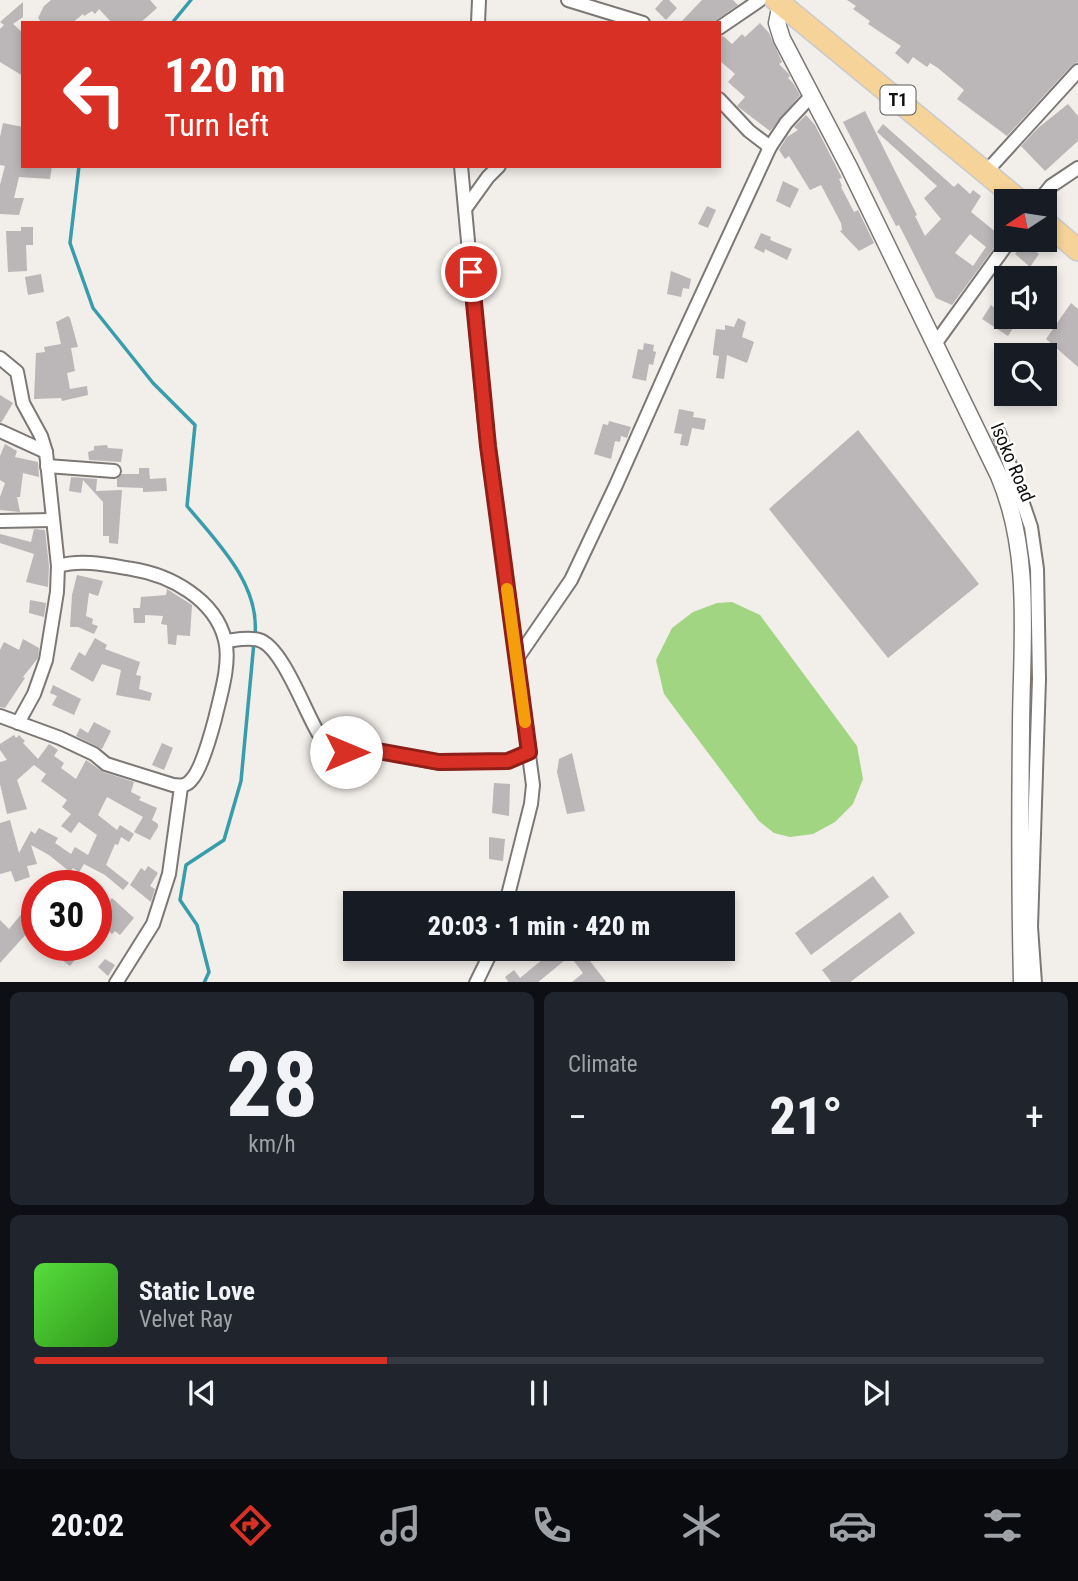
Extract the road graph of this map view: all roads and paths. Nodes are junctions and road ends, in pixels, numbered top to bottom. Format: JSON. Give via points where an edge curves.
{"nodes":[{"id":1,"x":479,"y":0,"type":"edge"},
{"id":2,"x":568,"y":0,"type":"edge"},
{"id":3,"x":772,"y":1,"type":"edge"},
{"id":4,"x":478,"y":21,"type":"edge"},
{"id":5,"x":636,"y":21,"type":"edge"},
{"id":6,"x":721,"y":27,"type":"edge"},
{"id":7,"x":1078,"y":71,"type":"edge"},
{"id":8,"x":812,"y":94,"type":"junction"},
{"id":9,"x":721,"y":101,"type":"edge"},
{"id":10,"x":770,"y":147,"type":"junction"},
{"id":11,"x":461,"y":168,"type":"edge"},
{"id":12,"x":497,"y":168,"type":"edge"},
{"id":13,"x":1078,"y":168,"type":"edge"},
{"id":14,"x":985,"y":173,"type":"junction"},
{"id":15,"x":1005,"y":189,"type":"edge"},
{"id":16,"x":1049,"y":189,"type":"edge"},
{"id":17,"x":465,"y":209,"type":"junction"},
{"id":18,"x":1057,"y":232,"type":"edge"},
{"id":19,"x":1078,"y":250,"type":"edge"},
{"id":20,"x":1001,"y":252,"type":"edge"},
{"id":21,"x":935,"y":344,"type":"junction"},
{"id":22,"x":0,"y":358,"type":"edge"},
{"id":23,"x":0,"y":431,"type":"edge"},
{"id":24,"x":999,"y":433,"type":"dead end"},
{"id":25,"x":46,"y":452,"type":"junction"},
{"id":26,"x":47,"y":466,"type":"junction"},
{"id":27,"x":114,"y":471,"type":"dead end"},
{"id":28,"x":53,"y":520,"type":"junction"},
{"id":29,"x":0,"y":521,"type":"edge"},
{"id":30,"x":58,"y":566,"type":"junction"},
{"id":31,"x":226,"y":641,"type":"junction"},
{"id":32,"x":516,"y":660,"type":"junction"},
{"id":33,"x":0,"y":716,"type":"edge"},
{"id":34,"x":18,"y":723,"type":"junction"},
{"id":35,"x":529,"y":752,"type":"junction"},
{"id":36,"x":181,"y":787,"type":"junction"},
{"id":37,"x":509,"y":891,"type":"edge"},
{"id":38,"x":486,"y":961,"type":"edge"},
{"id":39,"x":116,"y":982,"type":"edge"},
{"id":40,"x":476,"y":982,"type":"edge"},
{"id":41,"x":1022,"y":982,"type":"edge"},
{"id":42,"x":1035,"y":982,"type":"edge"}],
"edges":[{"from":1,"to":4,"type":"street"},
{"from":2,"to":5,"type":"street"},
{"from":3,"to":6,"type":"street"},
{"from":3,"to":8,"type":"street","name":"Isoko Road","via":[[782,39]]},
{"from":3,"to":14,"type":"highway","number":"T1"},
{"from":7,"to":14,"type":"street"},
{"from":8,"to":10,"type":"street"},
{"from":8,"to":21,"type":"street","name":"Isoko Road"},
{"from":9,"to":10,"type":"street"},
{"from":10,"to":32,"type":"street","via":[[571,580]]},
{"from":11,"to":17,"type":"street"},
{"from":12,"to":17,"type":"street"},
{"from":13,"to":16,"type":"street"},
{"from":14,"to":15,"type":"highway","number":"T1"},
{"from":17,"to":32,"type":"street","via":[[485,424]]},
{"from":18,"to":19,"type":"highway"},
{"from":20,"to":21,"type":"street"},
{"from":21,"to":41,"type":"street","name":"Isoko Road","via":[[1007,494],[1018,545],[1023,605]]},
{"from":22,"to":25,"type":"street","via":[[17,372],[23,404]]},
{"from":23,"to":25,"type":"street"},
{"from":24,"to":42,"type":"street","via":[[1031,527],[1037,580],[1039,693],[1031,927]]},
{"from":25,"to":26,"type":"street"},
{"from":26,"to":27,"type":"street"},
{"from":26,"to":28,"type":"street"},
{"from":28,"to":29,"type":"street"},
{"from":28,"to":30,"type":"street"},
{"from":30,"to":31,"type":"street","via":[[78,562],[105,565],[165,578],[205,605]]},
{"from":30,"to":34,"type":"street","via":[[46,660]]},
{"from":31,"to":35,"type":"street","via":[[258,640],[282,664],[315,728],[333,749],[439,762],[508,761]]},
{"from":31,"to":36,"type":"street","via":[[224,683],[213,728],[194,778]]},
{"from":32,"to":35,"type":"street"},
{"from":33,"to":34,"type":"street"},
{"from":34,"to":36,"type":"street","via":[[60,738],[106,764]]},
{"from":35,"to":37,"type":"street","via":[[531,804]]},
{"from":36,"to":39,"type":"street","via":[[169,874],[153,924]]},
{"from":38,"to":40,"type":"street"}]}
